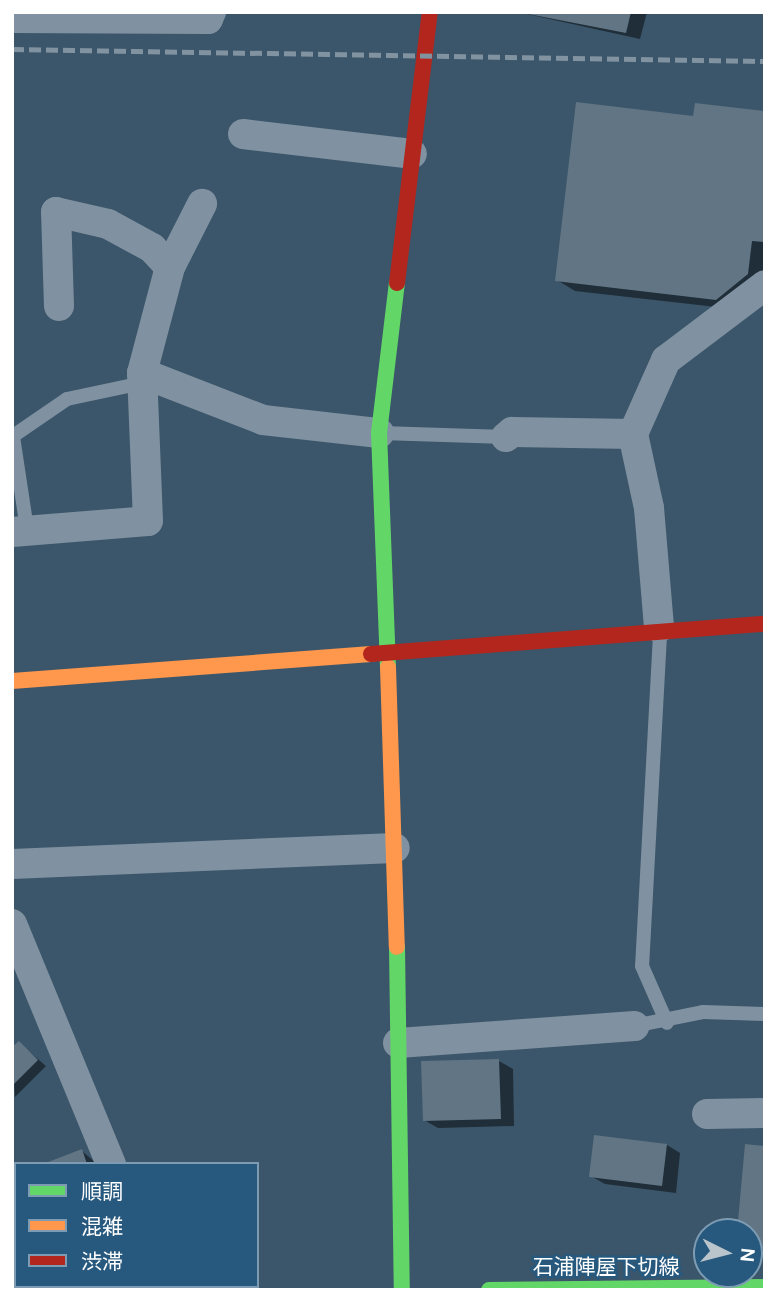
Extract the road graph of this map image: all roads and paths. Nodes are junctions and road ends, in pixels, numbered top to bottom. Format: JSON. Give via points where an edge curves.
{"nodes":[{"id":1,"x":211,"y":12,"type":"edge"},
{"id":2,"x":430,"y":12,"type":"edge"},
{"id":3,"x":12,"y":18,"type":"edge"},
{"id":4,"x":243,"y":134,"type":"dead end"},
{"id":5,"x":412,"y":154,"type":"junction"},
{"id":6,"x":202,"y":204,"type":"dead end"},
{"id":7,"x":170,"y":267,"type":"junction"},
{"id":8,"x":765,"y":285,"type":"edge"},
{"id":9,"x":59,"y":306,"type":"dead end"},
{"id":10,"x":142,"y":378,"type":"junction"},
{"id":11,"x":379,"y":433,"type":"junction"},
{"id":12,"x":633,"y":434,"type":"junction"},
{"id":13,"x":506,"y":437,"type":"joint"},
{"id":14,"x":19,"y":530,"type":"edge"},
{"id":15,"x":765,"y":624,"type":"edge"},
{"id":16,"x":659,"y":628,"type":"junction"},
{"id":17,"x":388,"y":651,"type":"junction"},
{"id":18,"x":12,"y":681,"type":"edge"},
{"id":19,"x":395,"y":848,"type":"junction"},
{"id":20,"x":12,"y":864,"type":"edge"},
{"id":21,"x":12,"y":924,"type":"edge"},
{"id":22,"x":765,"y":1014,"type":"edge"},
{"id":23,"x":667,"y":1023,"type":"junction"},
{"id":24,"x":634,"y":1026,"type":"joint"},
{"id":25,"x":398,"y":1043,"type":"junction"},
{"id":26,"x":765,"y":1112,"type":"edge"},
{"id":27,"x":707,"y":1114,"type":"dead end"},
{"id":28,"x":110,"y":1162,"type":"edge"},
{"id":29,"x":765,"y":1287,"type":"edge"},
{"id":30,"x":520,"y":1289,"type":"edge"},
{"id":31,"x":402,"y":1290,"type":"edge"},
{"id":32,"x":489,"y":1290,"type":"edge"}],
"edges":[{"from":1,"to":3,"type":"street","via":[[208,19]]},
{"from":2,"to":5,"type":"street"},
{"from":4,"to":5,"type":"street"},
{"from":5,"to":11,"type":"street"},
{"from":6,"to":7,"type":"street"},
{"from":7,"to":9,"type":"street","via":[[152,248],[108,224],[56,212]]},
{"from":7,"to":10,"type":"street"},
{"from":8,"to":12,"type":"street","via":[[666,360]]},
{"from":10,"to":11,"type":"street","via":[[263,420]]},
{"from":10,"to":14,"type":"lane","via":[[67,399],[13,436]]},
{"from":10,"to":14,"type":"street","via":[[148,520]]},
{"from":11,"to":13,"type":"lane"},
{"from":11,"to":17,"type":"street"},
{"from":12,"to":13,"type":"street","via":[[512,432]]},
{"from":12,"to":16,"type":"street","via":[[649,508]]},
{"from":15,"to":16,"type":"street"},
{"from":16,"to":17,"type":"street"},
{"from":16,"to":23,"type":"lane","via":[[664,660],[642,966]]},
{"from":17,"to":18,"type":"street"},
{"from":17,"to":19,"type":"street"},
{"from":19,"to":20,"type":"street"},
{"from":19,"to":25,"type":"street"},
{"from":21,"to":28,"type":"street"},
{"from":22,"to":23,"type":"lane","via":[[703,1012]]},
{"from":23,"to":24,"type":"lane"},
{"from":24,"to":25,"type":"street"},
{"from":25,"to":31,"type":"street"},
{"from":26,"to":27,"type":"street"},
{"from":29,"to":30,"type":"street","name":"石浦陣屋下切線"},
{"from":30,"to":32,"type":"street","name":"石浦陣屋下切線"}]}
